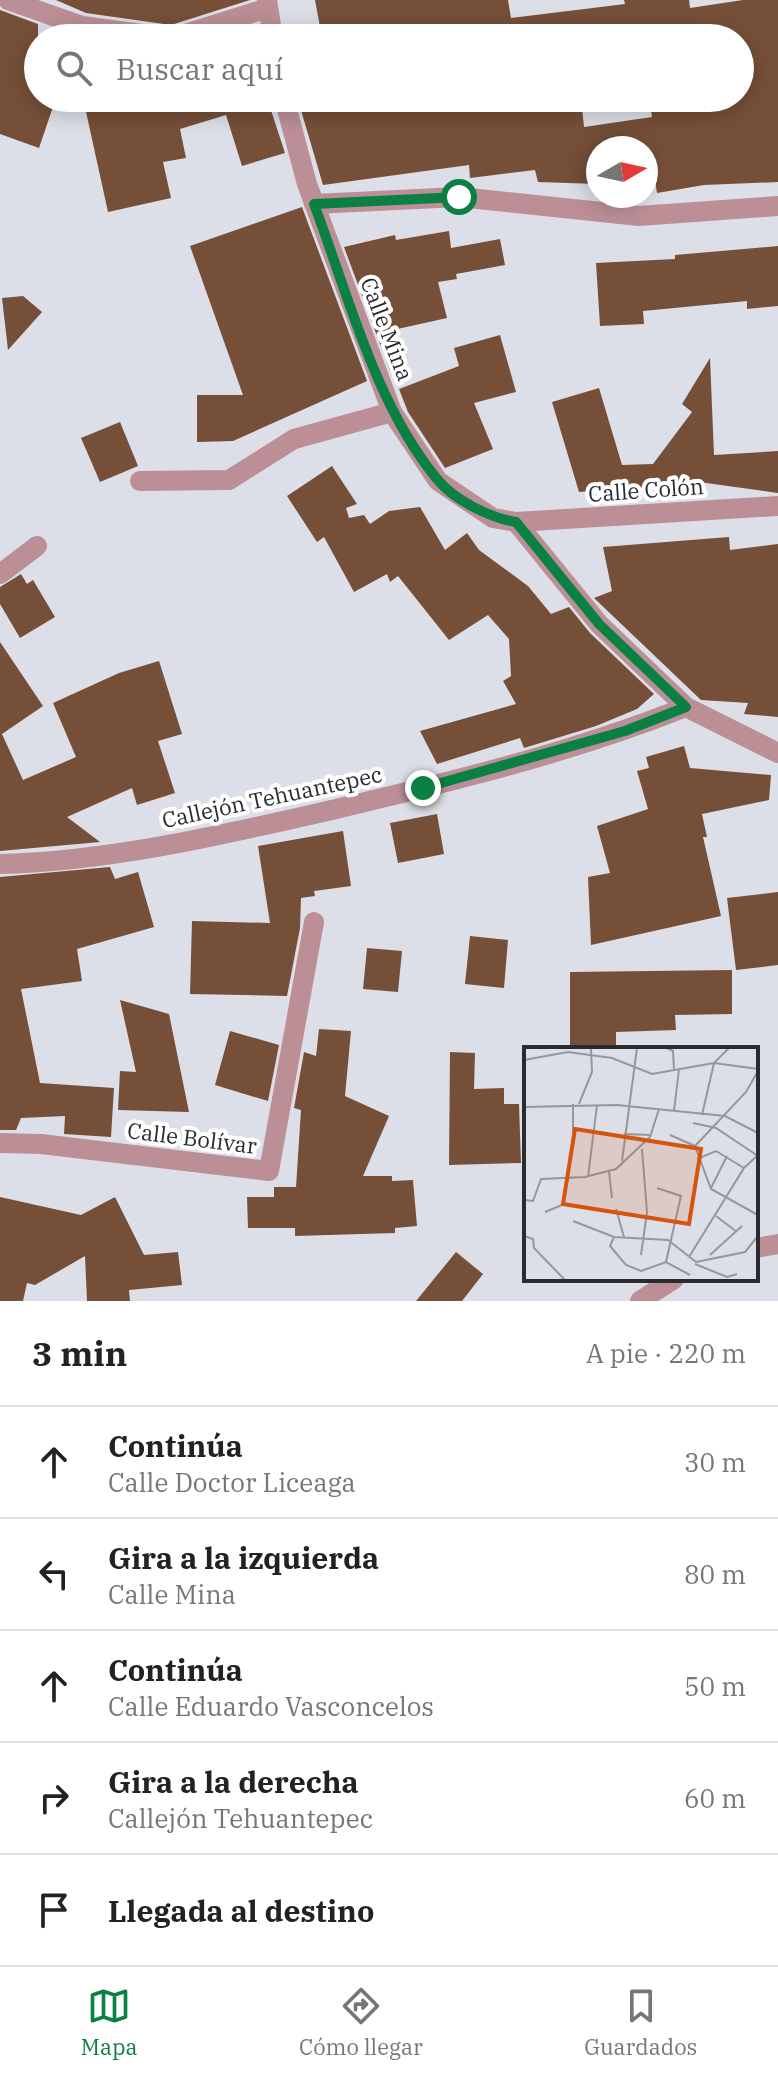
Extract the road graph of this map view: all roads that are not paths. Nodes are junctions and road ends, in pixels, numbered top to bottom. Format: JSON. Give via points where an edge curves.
{"nodes":[{"id":1,"x":8,"y":0,"type":"edge"},
{"id":2,"x":268,"y":4,"type":"edge"},
{"id":3,"x":76,"y":24,"type":"edge"},
{"id":4,"x":212,"y":24,"type":"edge"},
{"id":5,"x":271,"y":24,"type":"edge"},
{"id":6,"x":288,"y":112,"type":"edge"},
{"id":7,"x":314,"y":204,"type":"junction"},
{"id":8,"x":778,"y":206,"type":"edge"},
{"id":9,"x":392,"y":412,"type":"junction"},
{"id":10,"x":140,"y":481,"type":"dead end"},
{"id":11,"x":778,"y":506,"type":"edge"},
{"id":12,"x":516,"y":522,"type":"junction"},
{"id":13,"x":37,"y":546,"type":"dead end"},
{"id":14,"x":0,"y":574,"type":"edge"},
{"id":15,"x":686,"y":707,"type":"junction"},
{"id":16,"x":778,"y":753,"type":"edge"},
{"id":17,"x":0,"y":864,"type":"edge"},
{"id":18,"x":314,"y":922,"type":"dead end"},
{"id":19,"x":0,"y":1143,"type":"edge"},
{"id":20,"x":778,"y":1244,"type":"edge"},
{"id":21,"x":758,"y":1248,"type":"edge"},
{"id":22,"x":674,"y":1287,"type":"edge"},
{"id":23,"x":640,"y":1301,"type":"edge"}],
"edges":[{"from":1,"to":3,"type":"street"},
{"from":2,"to":4,"type":"street"},
{"from":2,"to":5,"type":"street"},
{"from":6,"to":7,"type":"street","name":"Calle Mina"},
{"from":7,"to":8,"type":"street","via":[[459,197],[639,216]]},
{"from":7,"to":9,"type":"street","name":"Calle Mina"},
{"from":9,"to":10,"type":"street","via":[[294,439],[229,480]]},
{"from":9,"to":12,"type":"street","name":"Calle Mina","via":[[438,481],[493,518]]},
{"from":11,"to":12,"type":"street","name":"Calle Colón"},
{"from":12,"to":15,"type":"street","via":[[599,624]]},
{"from":13,"to":14,"type":"street"},
{"from":15,"to":16,"type":"street"},
{"from":15,"to":17,"type":"street","name":"Callejón Tehuantepec","via":[[625,731],[287,820],[68,860]]},
{"from":18,"to":19,"type":"street","name":"Calle Bolívar","via":[[269,1171]]},
{"from":20,"to":21,"type":"street"},
{"from":22,"to":23,"type":"street"}]}
